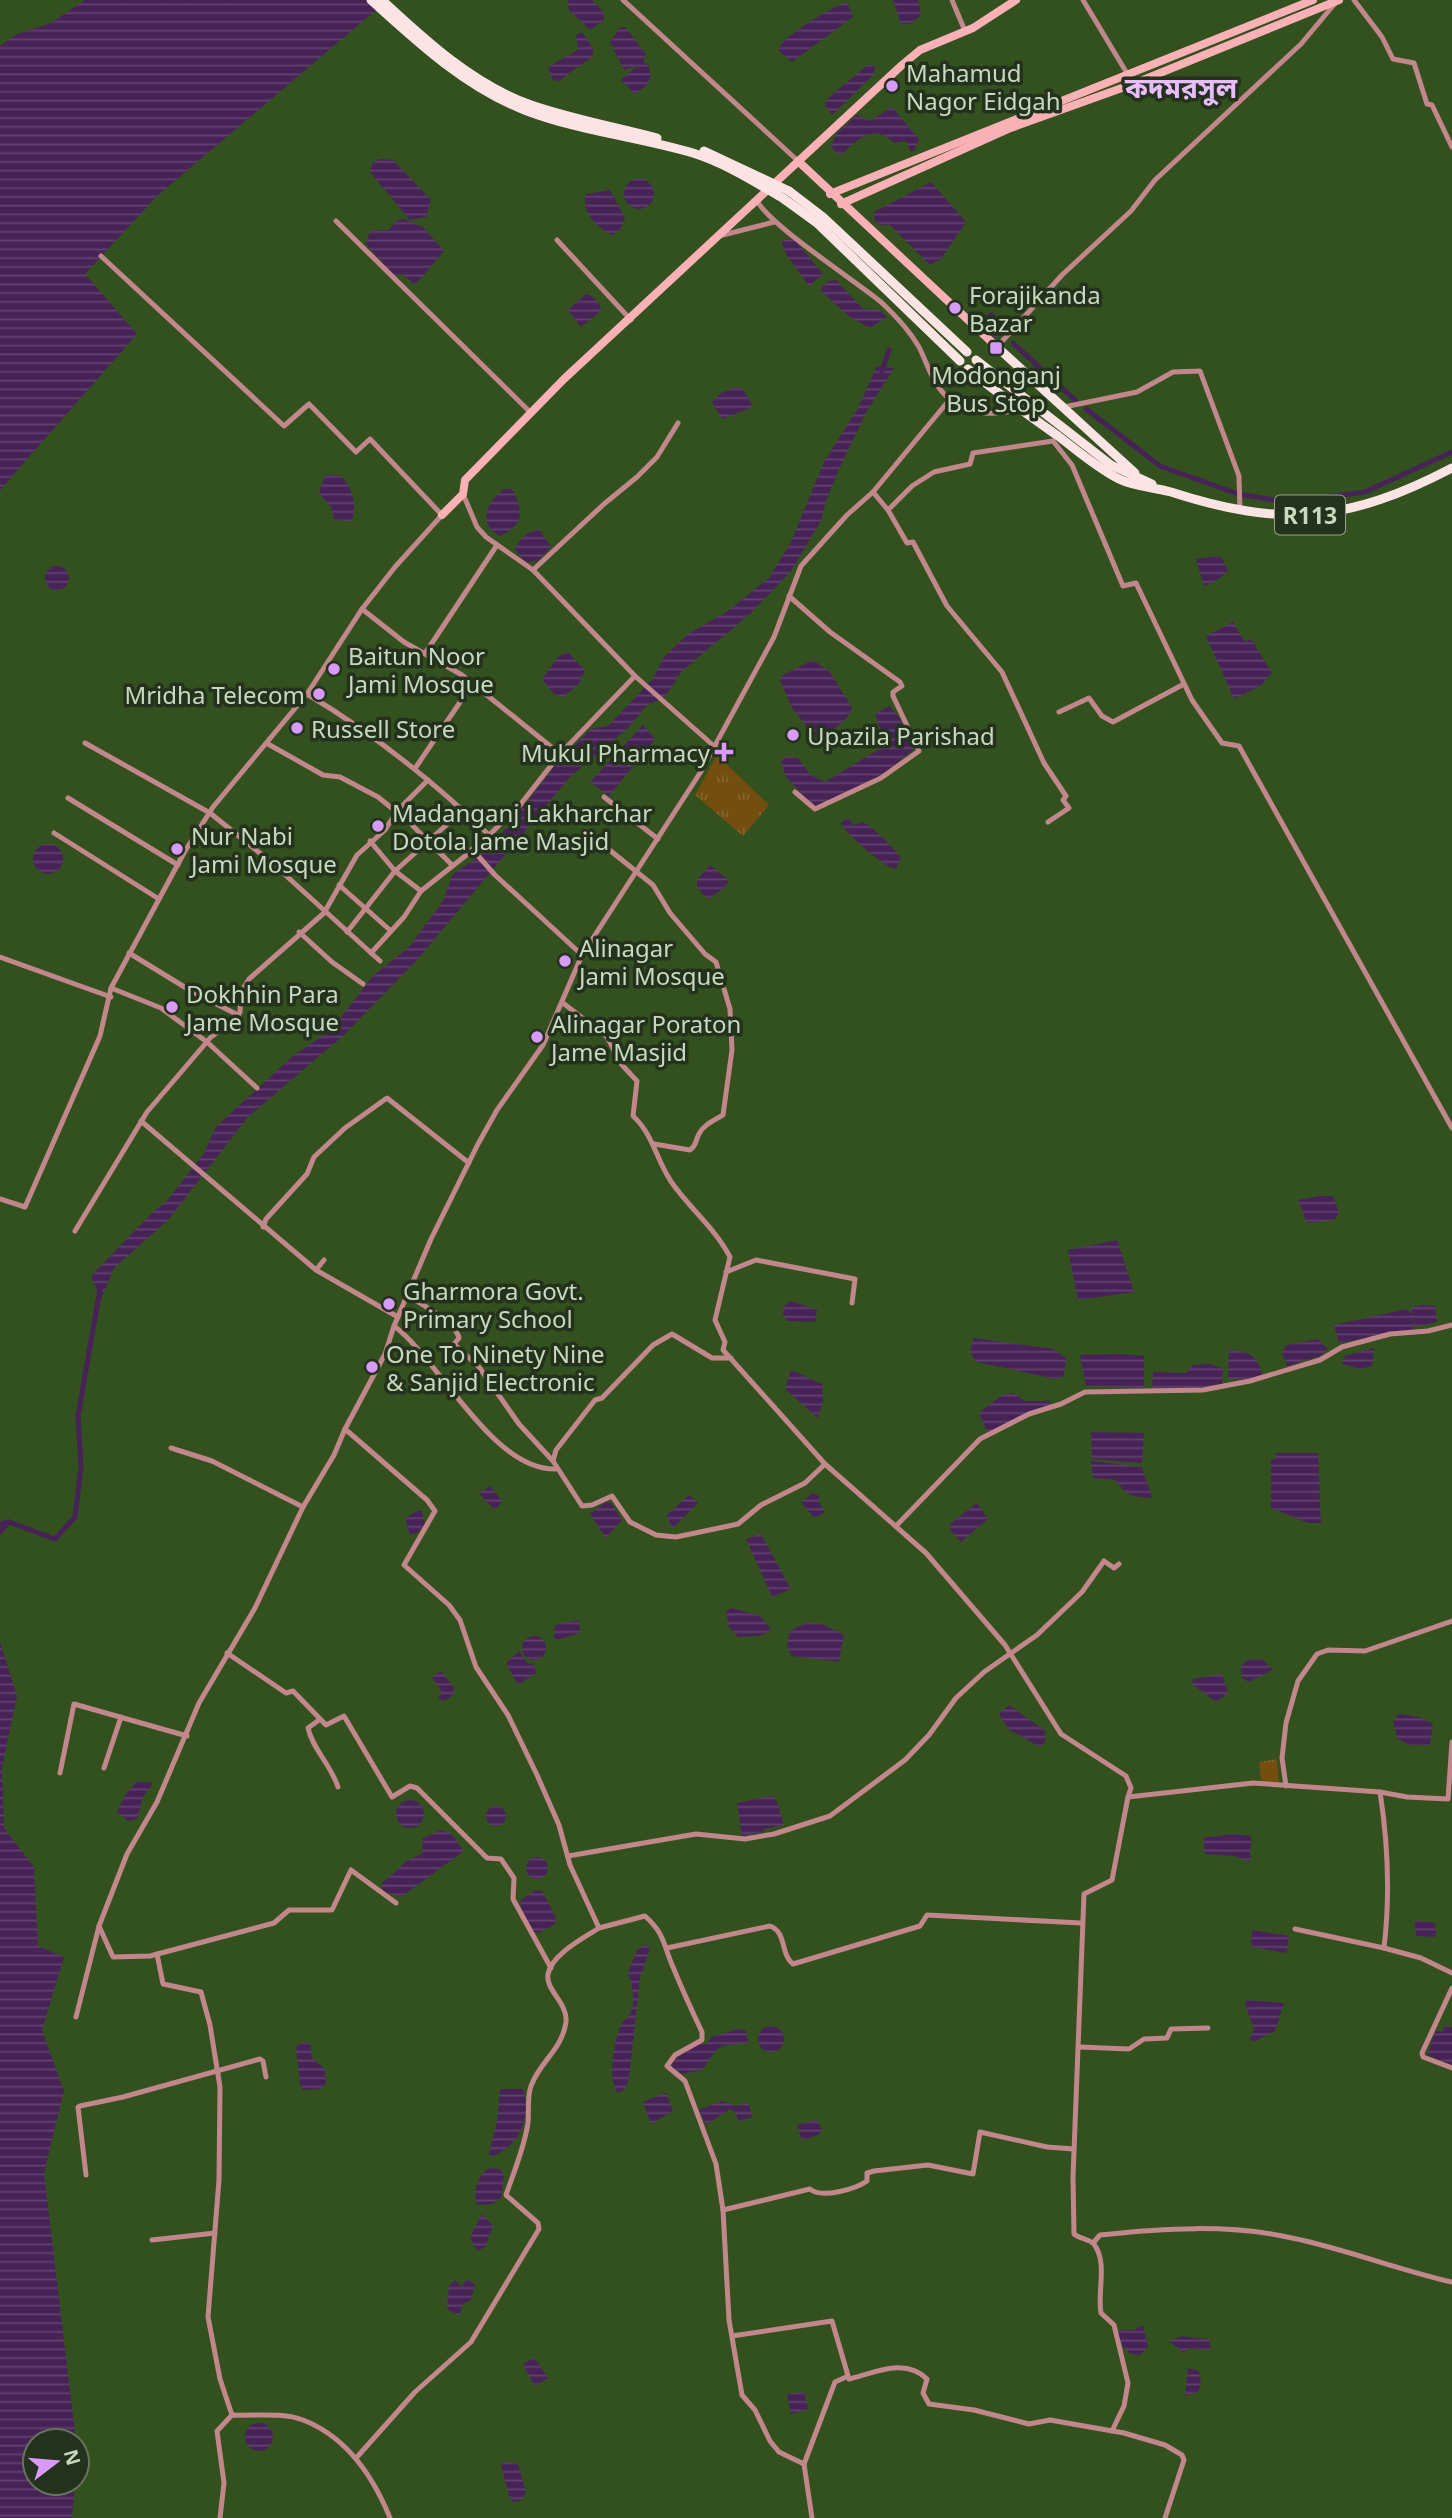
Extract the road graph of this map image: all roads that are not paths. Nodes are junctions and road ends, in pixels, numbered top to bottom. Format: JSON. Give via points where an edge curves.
{"nodes":[{"id":1,"x":371,"y":0,"type":"edge"},
{"id":2,"x":382,"y":0,"type":"edge"},
{"id":3,"x":623,"y":0,"type":"edge"},
{"id":4,"x":952,"y":0,"type":"edge"},
{"id":5,"x":1016,"y":0,"type":"edge"},
{"id":6,"x":1083,"y":0,"type":"edge"},
{"id":7,"x":1313,"y":0,"type":"edge"},
{"id":8,"x":1354,"y":0,"type":"edge"},
{"id":9,"x":1338,"y":1,"type":"edge"},
{"id":10,"x":965,"y":31,"type":"junction"},
{"id":11,"x":1128,"y":75,"type":"junction"},
{"id":12,"x":1452,"y":147,"type":"edge"},
{"id":13,"x":798,"y":161,"type":"junction"},
{"id":14,"x":830,"y":194,"type":"junction"},
{"id":15,"x":786,"y":195,"type":"junction"},
{"id":16,"x":757,"y":200,"type":"junction"},
{"id":17,"x":841,"y":204,"type":"junction"},
{"id":18,"x":820,"y":220,"type":"junction"},
{"id":19,"x":336,"y":221,"type":"dead end"},
{"id":20,"x":775,"y":222,"type":"junction"},
{"id":21,"x":719,"y":236,"type":"junction"},
{"id":22,"x":556,"y":240,"type":"dead end"},
{"id":23,"x":101,"y":256,"type":"dead end"},
{"id":24,"x":631,"y":320,"type":"junction"},
{"id":25,"x":997,"y":346,"type":"junction"},
{"id":26,"x":967,"y":352,"type":"dead end"},
{"id":27,"x":976,"y":360,"type":"dead end"},
{"id":28,"x":960,"y":361,"type":"dead end"},
{"id":29,"x":968,"y":369,"type":"dead end"},
{"id":30,"x":950,"y":399,"type":"junction"},
{"id":31,"x":1064,"y":407,"type":"junction"},
{"id":32,"x":1019,"y":410,"type":"junction"},
{"id":33,"x":533,"y":415,"type":"junction"},
{"id":34,"x":678,"y":423,"type":"dead end"},
{"id":35,"x":1452,"y":468,"type":"edge"},
{"id":36,"x":1144,"y":480,"type":"junction"},
{"id":37,"x":1163,"y":489,"type":"junction"},
{"id":38,"x":873,"y":492,"type":"junction"},
{"id":39,"x":463,"y":494,"type":"junction"},
{"id":40,"x":888,"y":510,"type":"junction"},
{"id":41,"x":1240,"y":512,"type":"junction"},
{"id":42,"x":442,"y":515,"type":"junction"},
{"id":43,"x":497,"y":545,"type":"junction"},
{"id":44,"x":533,"y":570,"type":"junction"},
{"id":45,"x":789,"y":596,"type":"junction"},
{"id":46,"x":362,"y":609,"type":"junction"},
{"id":47,"x":426,"y":652,"type":"junction"},
{"id":48,"x":635,"y":676,"type":"junction"},
{"id":49,"x":473,"y":683,"type":"junction"},
{"id":50,"x":1184,"y":684,"type":"junction"},
{"id":51,"x":307,"y":694,"type":"junction"},
{"id":52,"x":1059,"y":712,"type":"dead end"},
{"id":53,"x":85,"y":743,"type":"dead end"},
{"id":54,"x":268,"y":744,"type":"junction"},
{"id":55,"x":715,"y":747,"type":"junction"},
{"id":56,"x":561,"y":754,"type":"junction"},
{"id":57,"x":416,"y":767,"type":"junction"},
{"id":58,"x":428,"y":780,"type":"junction"},
{"id":59,"x":795,"y":792,"type":"dead end"},
{"id":60,"x":604,"y":797,"type":"dead end"},
{"id":61,"x":68,"y":798,"type":"dead end"},
{"id":62,"x":463,"y":810,"type":"junction"},
{"id":63,"x":397,"y":811,"type":"junction"},
{"id":64,"x":210,"y":813,"type":"junction"},
{"id":65,"x":1048,"y":822,"type":"dead end"},
{"id":66,"x":54,"y":833,"type":"dead end"},
{"id":67,"x":489,"y":835,"type":"junction"},
{"id":68,"x":658,"y":839,"type":"junction"},
{"id":69,"x":370,"y":841,"type":"junction"},
{"id":70,"x":426,"y":842,"type":"junction"},
{"id":71,"x":576,"y":842,"type":"dead end"},
{"id":72,"x":474,"y":850,"type":"junction"},
{"id":73,"x":178,"y":865,"type":"junction"},
{"id":74,"x":452,"y":865,"type":"junction"},
{"id":75,"x":638,"y":870,"type":"junction"},
{"id":76,"x":395,"y":871,"type":"junction"},
{"id":77,"x":339,"y":884,"type":"junction"},
{"id":78,"x":421,"y":891,"type":"junction"},
{"id":79,"x":159,"y":899,"type":"junction"},
{"id":80,"x":364,"y":908,"type":"junction"},
{"id":81,"x":324,"y":913,"type":"junction"},
{"id":82,"x":391,"y":931,"type":"junction"},
{"id":83,"x":299,"y":932,"type":"junction"},
{"id":84,"x":347,"y":932,"type":"junction"},
{"id":85,"x":129,"y":953,"type":"junction"},
{"id":86,"x":371,"y":953,"type":"junction"},
{"id":87,"x":582,"y":955,"type":"junction"},
{"id":88,"x":0,"y":957,"type":"edge"},
{"id":89,"x":380,"y":961,"type":"dead end"},
{"id":90,"x":363,"y":984,"type":"dead end"},
{"id":91,"x":111,"y":988,"type":"junction"},
{"id":92,"x":111,"y":997,"type":"junction"},
{"id":93,"x":563,"y":1003,"type":"junction"},
{"id":94,"x":238,"y":1015,"type":"junction"},
{"id":95,"x":207,"y":1042,"type":"junction"},
{"id":96,"x":257,"y":1088,"type":"dead end"},
{"id":97,"x":141,"y":1121,"type":"junction"},
{"id":98,"x":1452,"y":1128,"type":"edge"},
{"id":99,"x":654,"y":1144,"type":"junction"},
{"id":100,"x":469,"y":1163,"type":"junction"},
{"id":101,"x":0,"y":1199,"type":"edge"},
{"id":102,"x":263,"y":1227,"type":"junction"},
{"id":103,"x":75,"y":1231,"type":"dead end"},
{"id":104,"x":324,"y":1259,"type":"dead end"},
{"id":105,"x":316,"y":1269,"type":"junction"},
{"id":106,"x":726,"y":1272,"type":"junction"},
{"id":107,"x":409,"y":1297,"type":"junction"},
{"id":108,"x":852,"y":1303,"type":"dead end"},
{"id":109,"x":398,"y":1317,"type":"junction"},
{"id":110,"x":1452,"y":1325,"type":"edge"},
{"id":111,"x":394,"y":1326,"type":"junction"},
{"id":112,"x":730,"y":1358,"type":"junction"},
{"id":113,"x":345,"y":1429,"type":"junction"},
{"id":114,"x":171,"y":1448,"type":"dead end"},
{"id":115,"x":553,"y":1461,"type":"junction"},
{"id":116,"x":825,"y":1464,"type":"junction"},
{"id":117,"x":555,"y":1469,"type":"junction"},
{"id":118,"x":303,"y":1507,"type":"junction"},
{"id":119,"x":897,"y":1525,"type":"junction"},
{"id":120,"x":1119,"y":1564,"type":"dead end"},
{"id":121,"x":1452,"y":1621,"type":"edge"},
{"id":122,"x":227,"y":1653,"type":"junction"},
{"id":123,"x":1012,"y":1654,"type":"junction"},
{"id":124,"x":121,"y":1717,"type":"junction"},
{"id":125,"x":319,"y":1720,"type":"junction"},
{"id":126,"x":187,"y":1736,"type":"junction"},
{"id":127,"x":1452,"y":1742,"type":"edge"},
{"id":128,"x":104,"y":1768,"type":"dead end"},
{"id":129,"x":60,"y":1773,"type":"dead end"},
{"id":130,"x":1286,"y":1786,"type":"junction"},
{"id":131,"x":338,"y":1787,"type":"dead end"},
{"id":132,"x":1380,"y":1792,"type":"junction"},
{"id":133,"x":1128,"y":1797,"type":"junction"},
{"id":134,"x":568,"y":1856,"type":"junction"},
{"id":135,"x":396,"y":1903,"type":"dead end"},
{"id":136,"x":1081,"y":1923,"type":"junction"},
{"id":137,"x":99,"y":1926,"type":"junction"},
{"id":138,"x":599,"y":1928,"type":"junction"},
{"id":139,"x":1295,"y":1929,"type":"dead end"},
{"id":140,"x":667,"y":1948,"type":"junction"},
{"id":141,"x":1384,"y":1948,"type":"junction"},
{"id":142,"x":157,"y":1954,"type":"junction"},
{"id":143,"x":551,"y":1968,"type":"junction"},
{"id":144,"x":1452,"y":1973,"type":"edge"},
{"id":145,"x":1452,"y":1988,"type":"edge"},
{"id":146,"x":76,"y":2017,"type":"dead end"},
{"id":147,"x":1208,"y":2028,"type":"dead end"},
{"id":148,"x":1080,"y":2047,"type":"junction"},
{"id":149,"x":1452,"y":2068,"type":"edge"},
{"id":150,"x":218,"y":2070,"type":"junction"},
{"id":151,"x":266,"y":2077,"type":"dead end"},
{"id":152,"x":1074,"y":2149,"type":"junction"},
{"id":153,"x":86,"y":2175,"type":"dead end"},
{"id":154,"x":723,"y":2210,"type":"junction"},
{"id":155,"x":215,"y":2233,"type":"junction"},
{"id":156,"x":152,"y":2240,"type":"dead end"},
{"id":157,"x":1093,"y":2243,"type":"junction"},
{"id":158,"x":1452,"y":2282,"type":"edge"},
{"id":159,"x":732,"y":2336,"type":"junction"},
{"id":160,"x":846,"y":2377,"type":"junction"},
{"id":161,"x":232,"y":2415,"type":"junction"},
{"id":162,"x":1112,"y":2431,"type":"junction"},
{"id":163,"x":357,"y":2458,"type":"junction"},
{"id":164,"x":804,"y":2464,"type":"junction"},
{"id":165,"x":219,"y":2518,"type":"edge"},
{"id":166,"x":390,"y":2518,"type":"edge"},
{"id":167,"x":813,"y":2518,"type":"edge"},
{"id":168,"x":1165,"y":2518,"type":"edge"}],
"edges":[{"from":1,"to":15,"type":"main road","bridge":true,"via":[[458,74],[496,97],[529,112],[696,154]]},
{"from":2,"to":15,"type":"main road","bridge":true,"via":[[462,68],[498,90],[531,105],[697,148],[739,165]]},
{"from":3,"to":13,"type":"street"},
{"from":4,"to":10,"type":"street"},
{"from":5,"to":10,"type":"main road"},
{"from":6,"to":11,"type":"street"},
{"from":7,"to":11,"type":"main road"},
{"from":8,"to":12,"type":"street","via":[[1392,59],[1415,65],[1427,104],[1439,117]]},
{"from":9,"to":17,"type":"main road","via":[[1008,129]]},
{"from":9,"to":25,"type":"street","via":[[1301,44],[1155,180],[1131,211],[1062,275]]},
{"from":10,"to":13,"type":"main road","via":[[920,50]]},
{"from":11,"to":14,"type":"main road"},
{"from":13,"to":14,"type":"main road"},
{"from":13,"to":16,"type":"main road"},
{"from":14,"to":17,"type":"main road"},
{"from":15,"to":18,"type":"main road"},
{"from":16,"to":20,"type":"street"},
{"from":16,"to":21,"type":"main road"},
{"from":17,"to":25,"type":"main road"},
{"from":18,"to":26,"type":"main road"},
{"from":18,"to":28,"type":"main road"},
{"from":19,"to":33,"type":"street"},
{"from":20,"to":21,"type":"street"},
{"from":20,"to":30,"type":"street","via":[[894,315],[914,340],[933,380]]},
{"from":21,"to":24,"type":"main road"},
{"from":22,"to":24,"type":"street"},
{"from":23,"to":42,"type":"street","via":[[284,426],[309,404],[356,452],[370,439]]},
{"from":24,"to":33,"type":"main road","via":[[564,380]]},
{"from":25,"to":31,"type":"main road"},
{"from":27,"to":36,"type":"main road","number":"R113","via":[[1111,465]]},
{"from":29,"to":32,"type":"main road","number":"R113"},
{"from":30,"to":32,"type":"street","via":[[978,413]]},
{"from":30,"to":38,"type":"street"},
{"from":31,"to":36,"type":"main road"},
{"from":31,"to":41,"type":"street","via":[[1137,392],[1173,372],[1200,371],[1239,476]]},
{"from":32,"to":37,"type":"main road","number":"R113","via":[[1123,481]]},
{"from":33,"to":39,"type":"main road","via":[[465,480]]},
{"from":34,"to":44,"type":"street","via":[[638,477]]},
{"from":35,"to":41,"type":"main road","number":"R113","via":[[1388,499],[1349,510],[1298,516]]},
{"from":36,"to":37,"type":"main road","number":"R113"},
{"from":37,"to":41,"type":"main road","number":"R113"},
{"from":38,"to":40,"type":"street"},
{"from":38,"to":45,"type":"street","via":[[801,566]]},
{"from":39,"to":42,"type":"main road"},
{"from":39,"to":43,"type":"street","via":[[477,527]]},
{"from":40,"to":50,"type":"street","via":[[912,486],[934,472],[968,465],[976,452],[1053,441],[1072,465],[1118,578],[1124,586],[1136,583]]},
{"from":40,"to":65,"type":"street","via":[[907,543],[913,542],[928,565],[947,606],[1013,692],[1044,763],[1066,796],[1063,800],[1069,808]]},
{"from":42,"to":46,"type":"street"},
{"from":43,"to":44,"type":"street"},
{"from":43,"to":47,"type":"street"},
{"from":44,"to":48,"type":"street"},
{"from":45,"to":55,"type":"street","via":[[774,637]]},
{"from":45,"to":59,"type":"street","via":[[900,682],[902,686],[893,696],[919,751],[881,778],[815,810]]},
{"from":46,"to":47,"type":"street","via":[[404,642]]},
{"from":46,"to":51,"type":"street"},
{"from":47,"to":49,"type":"street"},
{"from":48,"to":55,"type":"street"},
{"from":48,"to":56,"type":"street"},
{"from":49,"to":56,"type":"street"},
{"from":49,"to":57,"type":"street"},
{"from":50,"to":52,"type":"street","via":[[1113,722],[1102,716],[1089,698]]},
{"from":50,"to":98,"type":"street","via":[[1222,743],[1239,746]]},
{"from":51,"to":54,"type":"street"},
{"from":51,"to":57,"type":"street"},
{"from":53,"to":64,"type":"street"},
{"from":54,"to":63,"type":"street","via":[[323,775],[333,774],[360,785]]},
{"from":54,"to":64,"type":"street"},
{"from":55,"to":68,"type":"street"},
{"from":56,"to":67,"type":"street"},
{"from":57,"to":58,"type":"street"},
{"from":58,"to":62,"type":"street"},
{"from":58,"to":63,"type":"street"},
{"from":60,"to":68,"type":"street"},
{"from":61,"to":73,"type":"street"},
{"from":62,"to":67,"type":"street"},
{"from":62,"to":70,"type":"street"},
{"from":63,"to":69,"type":"street","via":[[385,830]]},
{"from":63,"to":70,"type":"street"},
{"from":64,"to":73,"type":"street"},
{"from":64,"to":81,"type":"street"},
{"from":66,"to":79,"type":"street"},
{"from":67,"to":72,"type":"street"},
{"from":68,"to":75,"type":"street"},
{"from":69,"to":76,"type":"street"},
{"from":69,"to":77,"type":"street"},
{"from":70,"to":74,"type":"street"},
{"from":70,"to":76,"type":"street"},
{"from":71,"to":75,"type":"street","via":[[586,831]]},
{"from":72,"to":74,"type":"street"},
{"from":72,"to":87,"type":"street"},
{"from":73,"to":79,"type":"street"},
{"from":74,"to":78,"type":"street"},
{"from":75,"to":87,"type":"street"},
{"from":75,"to":99,"type":"street","via":[[716,962],[730,1009],[732,1050],[723,1115],[710,1121],[690,1150]]},
{"from":76,"to":78,"type":"street"},
{"from":76,"to":80,"type":"street"},
{"from":77,"to":80,"type":"street"},
{"from":77,"to":81,"type":"street"},
{"from":78,"to":82,"type":"street"},
{"from":79,"to":85,"type":"street"},
{"from":80,"to":82,"type":"street"},
{"from":80,"to":84,"type":"street"},
{"from":81,"to":83,"type":"street"},
{"from":81,"to":84,"type":"street"},
{"from":82,"to":86,"type":"street"},
{"from":83,"to":90,"type":"street"},
{"from":83,"to":94,"type":"street","via":[[249,979],[241,992]]},
{"from":84,"to":86,"type":"street"},
{"from":85,"to":91,"type":"street"},
{"from":85,"to":94,"type":"street"},
{"from":86,"to":89,"type":"street"},
{"from":87,"to":93,"type":"street"},
{"from":88,"to":92,"type":"street"},
{"from":91,"to":92,"type":"street"},
{"from":91,"to":95,"type":"street","via":[[161,1009]]},
{"from":92,"to":101,"type":"street","via":[[86,1071],[25,1207]]},
{"from":93,"to":99,"type":"street","via":[[607,1037],[622,1065],[638,1081],[632,1113]]},
{"from":93,"to":100,"type":"street","via":[[543,1045],[497,1110]]},
{"from":94,"to":95,"type":"street"},
{"from":95,"to":96,"type":"street"},
{"from":95,"to":97,"type":"street"},
{"from":97,"to":102,"type":"street"},
{"from":97,"to":103,"type":"street"},
{"from":99,"to":106,"type":"street","via":[[673,1185],[728,1252]]},
{"from":100,"to":102,"type":"street","via":[[387,1098],[314,1157],[307,1174]]},
{"from":100,"to":107,"type":"street"},
{"from":102,"to":105,"type":"street"},
{"from":104,"to":105,"type":"street"},
{"from":105,"to":109,"type":"street"},
{"from":106,"to":108,"type":"street","via":[[756,1260],[855,1279]]},
{"from":106,"to":112,"type":"street","via":[[715,1321]]},
{"from":107,"to":109,"type":"street"},
{"from":107,"to":115,"type":"street","via":[[453,1326],[459,1338],[454,1344],[479,1367],[519,1424]]},
{"from":109,"to":111,"type":"street"},
{"from":110,"to":119,"type":"street","via":[[1342,1346],[1320,1360],[1203,1390],[1085,1392],[980,1439]]},
{"from":111,"to":113,"type":"street","via":[[385,1354]]},
{"from":111,"to":117,"type":"street","via":[[412,1339],[456,1398],[490,1433],[527,1461]]},
{"from":112,"to":115,"type":"street","via":[[712,1358],[673,1334],[653,1345],[602,1398],[594,1400],[556,1450]]},
{"from":112,"to":116,"type":"street"},
{"from":113,"to":118,"type":"street"},
{"from":113,"to":134,"type":"street","via":[[435,1511],[404,1565],[460,1620],[476,1667],[508,1714],[537,1775]]},
{"from":114,"to":118,"type":"street","via":[[212,1461]]},
{"from":115,"to":117,"type":"street"},
{"from":116,"to":117,"type":"street","via":[[805,1483],[761,1505],[738,1524],[676,1537],[656,1535],[630,1522],[612,1496],[582,1506]]},
{"from":116,"to":119,"type":"street"},
{"from":118,"to":122,"type":"street","via":[[255,1608]]},
{"from":119,"to":123,"type":"street"},
{"from":120,"to":123,"type":"street","via":[[1115,1568],[1104,1561],[1082,1591]]},
{"from":121,"to":130,"type":"street","via":[[1365,1651],[1317,1654],[1298,1681],[1286,1723],[1282,1758]]},
{"from":122,"to":125,"type":"street","via":[[286,1693],[293,1691]]},
{"from":122,"to":126,"type":"street","via":[[199,1703]]},
{"from":123,"to":133,"type":"street","via":[[1060,1734],[1126,1776],[1131,1788]]},
{"from":123,"to":134,"type":"street","via":[[956,1698],[905,1760],[830,1816],[745,1839],[696,1834]]},
{"from":124,"to":126,"type":"street"},
{"from":124,"to":128,"type":"street"},
{"from":124,"to":129,"type":"street","via":[[74,1704]]},
{"from":125,"to":131,"type":"street","via":[[308,1728],[310,1737]]},
{"from":125,"to":143,"type":"street","via":[[326,1725],[344,1716],[391,1797],[410,1786],[417,1788],[487,1858],[501,1859],[513,1878],[513,1899]]},
{"from":126,"to":137,"type":"street","via":[[127,1854]]},
{"from":127,"to":132,"type":"street","via":[[1448,1798]]},
{"from":130,"to":132,"type":"street"},
{"from":130,"to":133,"type":"street","via":[[1253,1783]]},
{"from":132,"to":141,"type":"street","via":[[1387,1868]]},
{"from":133,"to":136,"type":"street","via":[[1112,1880],[1084,1894]]},
{"from":134,"to":138,"type":"street"},
{"from":135,"to":142,"type":"street","via":[[351,1870],[332,1910],[289,1910],[274,1923]]},
{"from":136,"to":140,"type":"street","via":[[927,1915],[920,1926],[793,1964],[787,1960],[779,1932],[770,1926]]},
{"from":136,"to":148,"type":"street"},
{"from":137,"to":142,"type":"street","via":[[113,1956]]},
{"from":137,"to":146,"type":"street"},
{"from":138,"to":140,"type":"street","via":[[645,1916],[660,1930]]},
{"from":138,"to":143,"type":"street"},
{"from":139,"to":141,"type":"street"},
{"from":140,"to":154,"type":"street","via":[[702,2037],[667,2066],[685,2081],[701,2119],[716,2164]]},
{"from":141,"to":144,"type":"street"},
{"from":142,"to":150,"type":"street","via":[[164,1986],[203,1994]]},
{"from":143,"to":163,"type":"street","via":[[549,1984],[566,2013],[563,2036],[530,2088],[520,2162],[506,2195],[539,2229],[471,2342],[415,2392]]},
{"from":145,"to":149,"type":"street","via":[[1422,2053]]},
{"from":147,"to":148,"type":"street","via":[[1171,2029],[1167,2038],[1144,2039],[1129,2049]]},
{"from":148,"to":152,"type":"street"},
{"from":150,"to":151,"type":"street","via":[[260,2059]]},
{"from":150,"to":153,"type":"street","via":[[78,2107]]},
{"from":150,"to":155,"type":"street"},
{"from":152,"to":154,"type":"street","via":[[980,2132],[973,2174],[928,2165],[874,2171],[867,2173],[867,2181],[859,2187],[820,2193],[810,2189]]},
{"from":152,"to":157,"type":"street","via":[[1074,2234]]},
{"from":154,"to":159,"type":"street"},
{"from":155,"to":156,"type":"street"},
{"from":155,"to":161,"type":"street","via":[[208,2317]]},
{"from":157,"to":158,"type":"street","via":[[1100,2235],[1147,2230],[1291,2237]]},
{"from":157,"to":162,"type":"street","via":[[1101,2270],[1101,2313],[1113,2322],[1128,2384]]},
{"from":159,"to":160,"type":"street","via":[[832,2320]]},
{"from":159,"to":164,"type":"street","via":[[742,2395],[779,2452]]},
{"from":160,"to":162,"type":"street","via":[[911,2367],[927,2379],[923,2393],[929,2404],[1029,2424],[1050,2420]]},
{"from":160,"to":164,"type":"street","via":[[835,2382]]},
{"from":161,"to":163,"type":"street","via":[[302,2420]]},
{"from":161,"to":165,"type":"street","via":[[217,2431],[224,2483]]},
{"from":162,"to":168,"type":"street","via":[[1165,2445],[1182,2455],[1184,2466]]},
{"from":163,"to":166,"type":"street"},
{"from":164,"to":167,"type":"street"}]}
